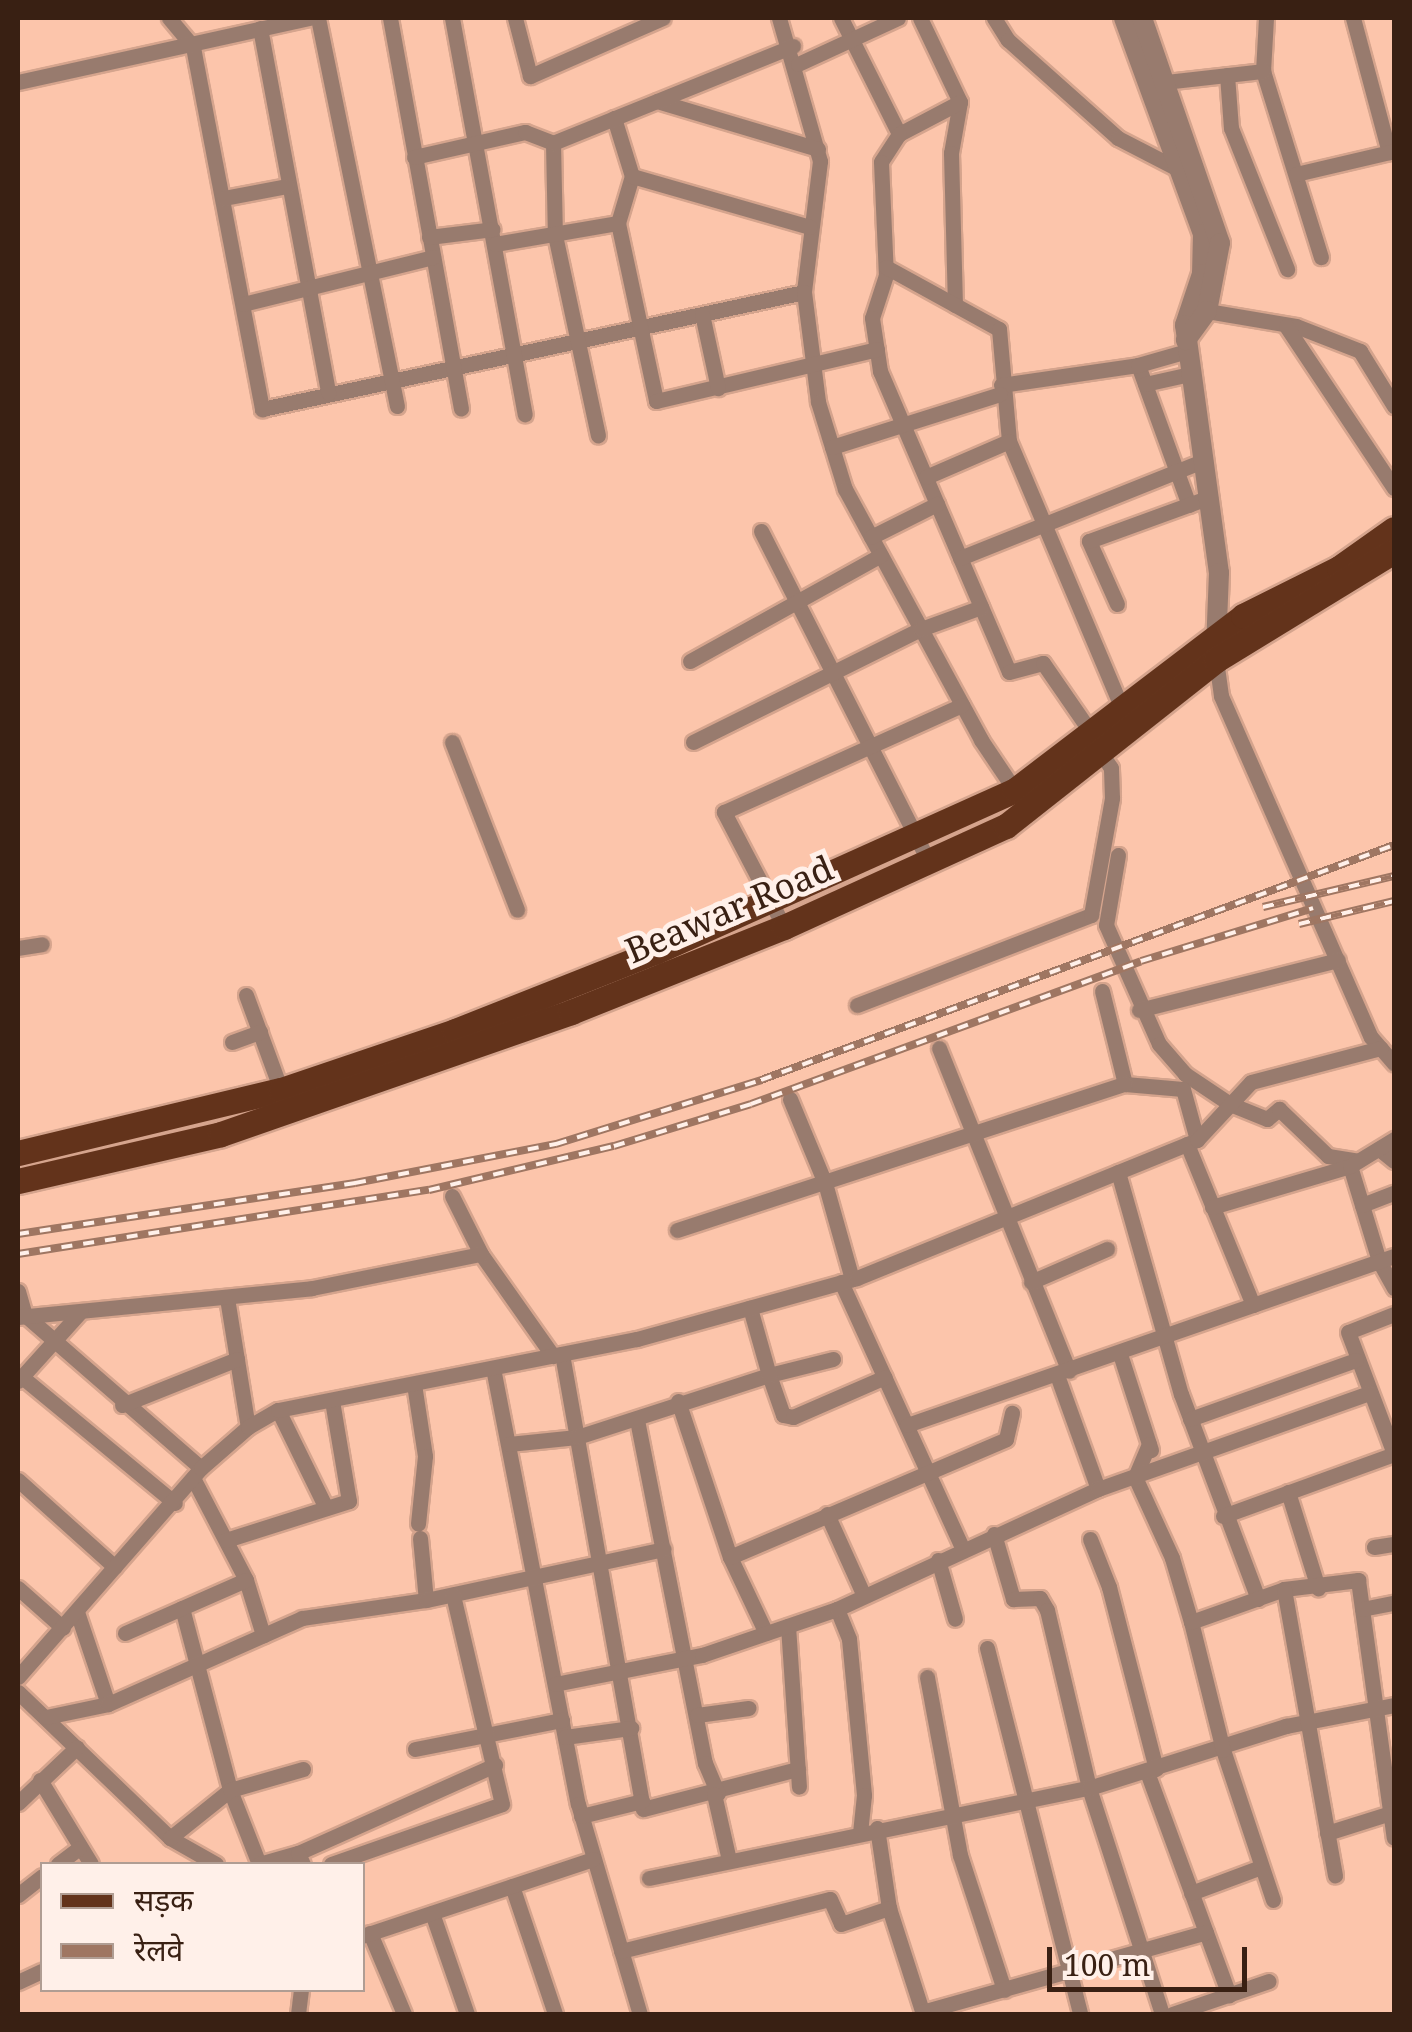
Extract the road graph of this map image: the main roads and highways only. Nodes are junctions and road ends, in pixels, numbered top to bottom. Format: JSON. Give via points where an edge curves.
{"nodes":[{"id":1,"x":1394,"y":529,"type":"edge"},
{"id":2,"x":1394,"y":552,"type":"edge"},
{"id":3,"x":1216,"y":648,"type":"junction"},
{"id":4,"x":1096,"y":743,"type":"junction"},
{"id":5,"x":1021,"y":800,"type":"junction"},
{"id":6,"x":333,"y":1085,"type":"junction"},
{"id":7,"x":18,"y":1153,"type":"edge"},
{"id":8,"x":18,"y":1181,"type":"edge"}],
"edges":[{"from":1,"to":3,"type":"main road","name":"Beawar Road","via":[[1364,553],[1259,607]]},
{"from":2,"to":3,"type":"main road","name":"Beawar Road"},
{"from":3,"to":4,"type":"main road","name":"Beawar Road"},
{"from":3,"to":4,"type":"main road","name":"Beawar Road","via":[[1122,710]]},
{"from":4,"to":5,"type":"main road","name":"Beawar Road"},
{"from":5,"to":6,"type":"main road","name":"Beawar Road","via":[[914,835]]},
{"from":5,"to":6,"type":"main road","name":"Beawar Road","via":[[928,860],[784,927]]},
{"from":6,"to":7,"type":"main road","name":"Beawar Road","via":[[281,1090]]},
{"from":6,"to":8,"type":"main road","name":"Beawar Road","via":[[222,1134]]}]}
